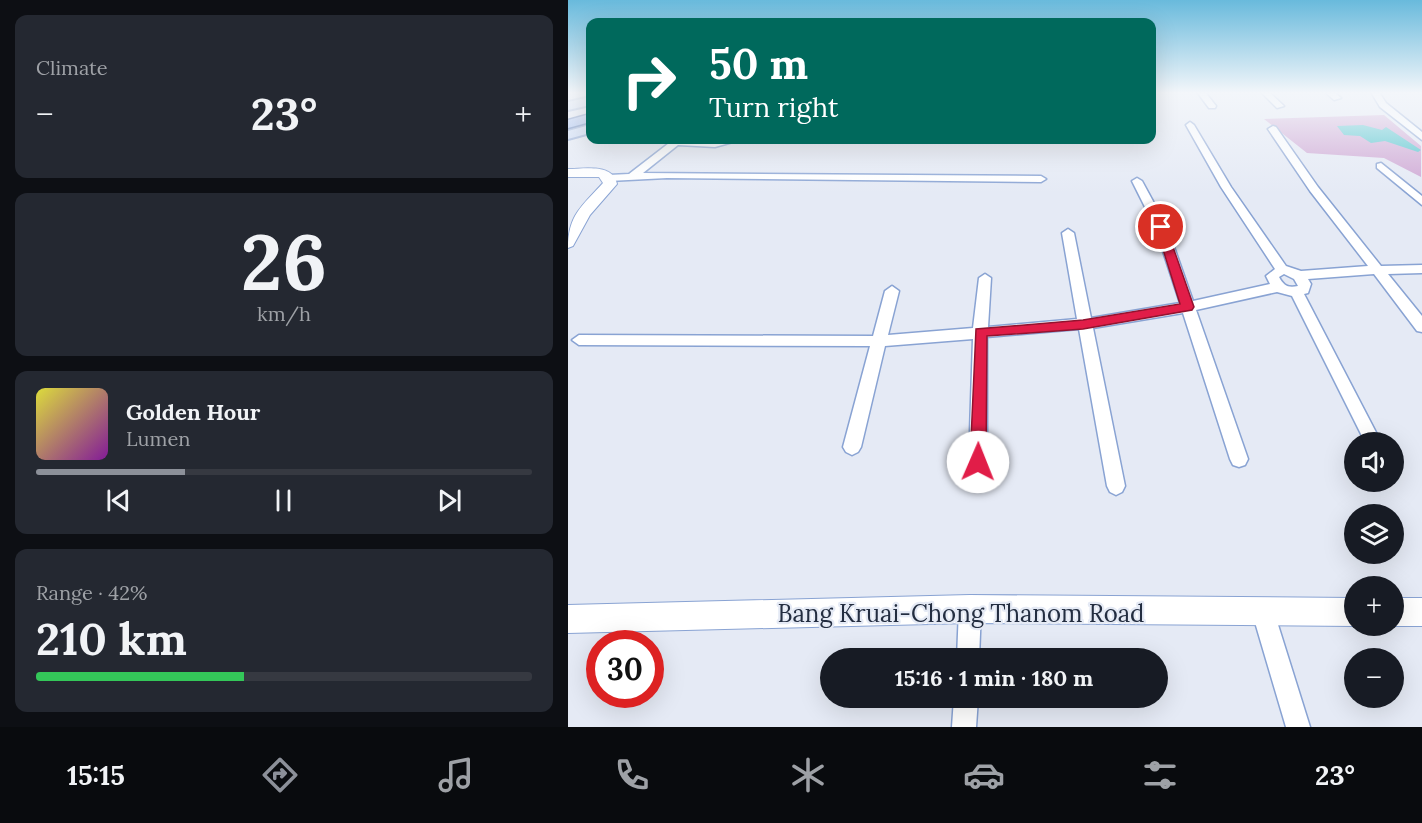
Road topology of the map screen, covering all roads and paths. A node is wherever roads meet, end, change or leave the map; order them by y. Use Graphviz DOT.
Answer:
graph roads {
  1 [pos="1191,126"];
  2 [pos="1409,126"];
  3 [pos="1273,129"];
  4 [pos="586,130"];
  5 [pos="568,135"];
  6 [pos="1422,137"];
  7 [pos="673,144"];
  8 [pos="1381,166"];
  9 [pos="568,173"];
  10 [pos="633,176"];
  11 [pos="609,178"];
  12 [pos="1040,179"];
  13 [pos="1137,181"];
  14 [pos="1422,202"];
  15 [pos="1068,233"];
  16 [pos="568,243"];
  17 [pos="1422,269"];
  18 [pos="1282,270"];
  19 [pos="1378,271"];
  20 [pos="1299,276"];
  21 [pos="985,278"];
  22 [pos="1278,288"];
  23 [pos="892,291"];
  24 [pos="1296,292"];
  25 [pos="1188,307"];
  26 [pos="1083,324"];
  27 [pos="1422,327"];
  28 [pos="980,332"];
  29 [pos="578,340"];
  30 [pos="879,341"];
  31 [pos="1368,432"];
  32 [pos="852,447"];
  33 [pos="1238,459"];
  34 [pos="978,462"];
  35 [pos="1116,486"];
  36 [pos="970,609"];
  37 [pos="1263,612"];
  38 [pos="1344,612"];
  39 [pos="1404,612"];
  40 [pos="1422,612"];
  41 [pos="568,619"];
  42 [pos="968,648"];
  43 [pos="965,708"];
  44 [pos="964,727"];
  45 [pos="1298,727"];
  1 -- 18 [label="street"];
  2 -- 6 [label="street"];
  3 -- 19 [label="street"];
  4 -- 5 [label="main road"];
  7 -- 10 [label="street"];
  8 -- 14 [label="street"];
  9 -- 11 [label="street"];
  10 -- 11 [label="street"];
  10 -- 12 [label="street"];
  11 -- 16 [label="street"];
  13 -- 25 [label="street"];
  15 -- 26 [label="street"];
  17 -- 19 [label="street"];
  18 -- 20 [label="street"];
  18 -- 22 [label="street"];
  19 -- 20 [label="street"];
  19 -- 27 [label="street"];
  20 -- 24 [label="street"];
  21 -- 28 [label="street"];
  22 -- 24 [label="street"];
  22 -- 25 [label="street"];
  23 -- 30 [label="street"];
  24 -- 31 [label="street"];
  25 -- 26 [label="street"];
  25 -- 33 [label="street"];
  26 -- 28 [label="street"];
  26 -- 35 [label="street"];
  28 -- 30 [label="street"];
  28 -- 34 [label="street"];
  29 -- 30 [label="street"];
  30 -- 32 [label="street"];
  36 -- 37 [label="street, Bang Kruai-Chong Thanom Road"];
  36 -- 41 [label="street, Bang Kruai-Chong Thanom Road"];
  36 -- 42 [label="street"];
  37 -- 38 [label="street, Bang Kruai-Chong Thanom Road"];
  37 -- 45 [label="street"];
  39 -- 40 [label="street"];
  43 -- 44 [label="street"];
}
